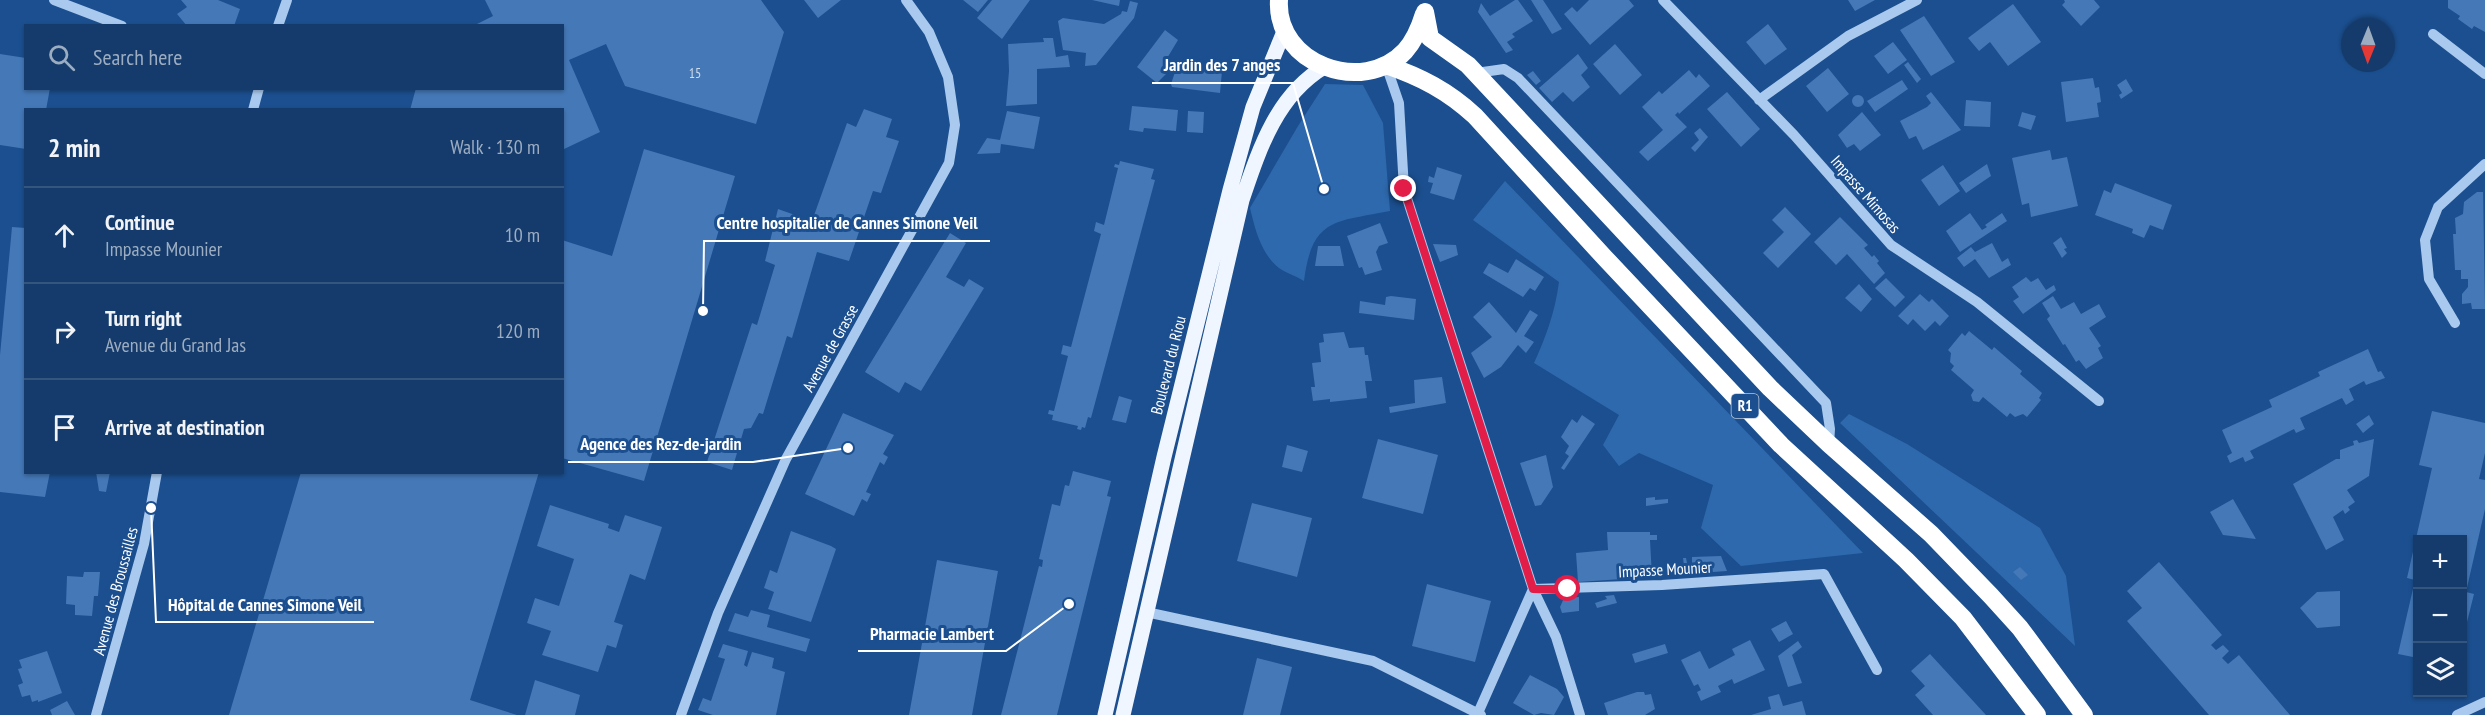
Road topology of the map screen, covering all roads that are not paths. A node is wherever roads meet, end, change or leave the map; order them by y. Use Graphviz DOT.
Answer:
graph roads {
  1 [pos="54,0"];
  2 [pos="286,0"];
  3 [pos="906,0"];
  4 [pos="1280,0"];
  5 [pos="1664,0"];
  6 [pos="1917,0"];
  7 [pos="1425,6"];
  8 [pos="117,24"];
  9 [pos="279,24"];
  10 [pos="1285,29"];
  11 [pos="2433,34"];
  12 [pos="1386,65"];
  13 [pos="1324,67"];
  14 [pos="1476,73"];
  15 [pos="2485,74"];
  16 [pos="258,90"];
  17 [pos="1759,100"];
  18 [pos="254,108"];
  19 [pos="2485,164"];
  20 [pos="2455,323"];
  21 [pos="2099,401"];
  22 [pos="1829,444"];
  23 [pos="158,474"];
  24 [pos="1533,589"];
  25 [pos="1146,612"];
  26 [pos="1877,670"];
  27 [pos="2485,702"];
  28 [pos="1479,714"];
  29 [pos="96,715"];
  30 [pos="681,715"];
  31 [pos="1105,715"];
  32 [pos="1123,715"];
  33 [pos="1580,715"];
  34 [pos="2037,715"];
  35 [pos="2084,715"];
  36 [pos="2457,715"];
  1 -- 8 [label="street"];
  2 -- 9 [label="street"];
  3 -- 30 [label="street, Avenue de Grasse"];
  4 -- 10 [label="highway"];
  5 -- 17 [label="street, Impasse Mimosas"];
  6 -- 17 [label="street"];
  7 -- 12 [label="highway"];
  7 -- 14 [label="highway, R1"];
  10 -- 13 [label="highway"];
  10 -- 31 [label="main road, Boulevard du Riou"];
  11 -- 15 [label="street"];
  12 -- 13 [label="highway"];
  12 -- 24 [label="street"];
  12 -- 34 [label="highway, R1"];
  13 -- 25 [label="main road, Boulevard du Riou"];
  14 -- 22 [label="highway, R1"];
  14 -- 22 [label="street"];
  16 -- 18 [label="street"];
  17 -- 21 [label="street, Impasse Mimosas"];
  19 -- 20 [label="street"];
  22 -- 35 [label="highway, R1"];
  23 -- 29 [label="street, Avenue des Broussailles"];
  24 -- 26 [label="street, Impasse Mounier"];
  24 -- 28 [label="street"];
  24 -- 33 [label="street"];
  25 -- 28 [label="street"];
  25 -- 32 [label="main road, Boulevard du Riou"];
  27 -- 36 [label="street"];
}
